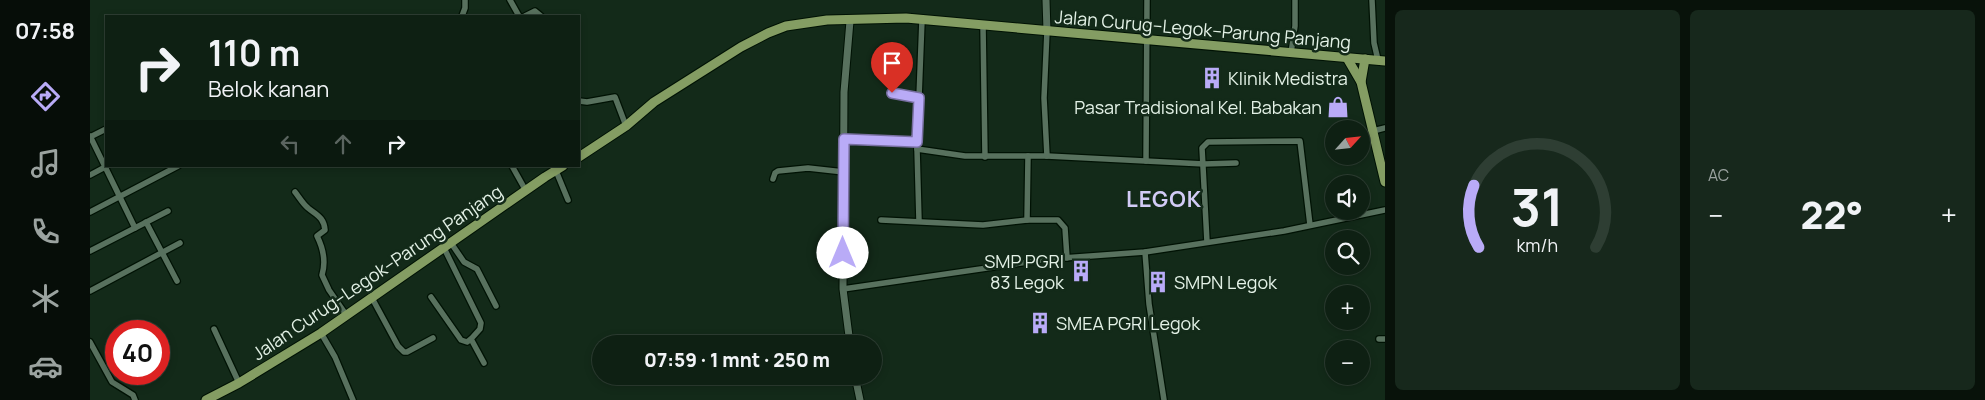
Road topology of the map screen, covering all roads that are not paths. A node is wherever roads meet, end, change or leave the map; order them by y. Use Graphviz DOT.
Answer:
graph roads {
  1 [pos="465,0"];
  2 [pos="510,0"];
  3 [pos="1046,0"];
  4 [pos="1147,0"];
  5 [pos="1295,0"];
  6 [pos="1372,0"];
  7 [pos="462,15"];
  8 [pos="518,15"];
  9 [pos="528,15"];
  10 [pos="540,15"];
  11 [pos="922,20"];
  12 [pos="850,21"];
  13 [pos="983,26"];
  14 [pos="1047,32"];
  15 [pos="1146,40"];
  16 [pos="1292,53"];
  17 [pos="1347,58"];
  18 [pos="1365,59"];
  19 [pos="1382,60"];
  20 [pos="1361,82"];
  21 [pos="892,93"];
  22 [pos="919,98"];
  23 [pos="580,101"];
  24 [pos="626,126"];
  25 [pos="1385,128"];
  26 [pos="105,129"];
  27 [pos="1374,131"];
  28 [pos="90,137"];
  29 [pos="844,139"];
  30 [pos="917,146"];
  31 [pos="580,156"];
  32 [pos="1028,156"];
  33 [pos="1046,156"];
  34 [pos="985,157"];
  35 [pos="1146,162"];
  36 [pos="1236,163"];
  37 [pos="105,164"];
  38 [pos="1204,164"];
  39 [pos="105,167"];
  40 [pos="106,167"];
  41 [pos="176,167"];
  42 [pos="513,167"];
  43 [pos="558,168"];
  44 [pos="844,172"];
  45 [pos="90,175"];
  46 [pos="773,179"];
  47 [pos="1385,182"];
  48 [pos="526,191"];
  49 [pos="295,192"];
  50 [pos="120,196"];
  51 [pos="568,200"];
  52 [pos="1385,210"];
  53 [pos="168,211"];
  54 [pos="90,212"];
  55 [pos="881,220"];
  56 [pos="919,220"];
  57 [pos="1027,220"];
  58 [pos="146,222"];
  59 [pos="1310,225"];
  60 [pos="135,228"];
  61 [pos="1207,242"];
  62 [pos="180,243"];
  63 [pos="448,245"];
  64 [pos="90,251"];
  65 [pos="162,252"];
  66 [pos="1145,252"];
  67 [pos="1067,258"];
  68 [pos="176,281"];
  69 [pos="843,289"];
  70 [pos="90,291"];
  71 [pos="431,297"];
  72 [pos="372,298"];
  73 [pos="496,306"];
  74 [pos="347,316"];
  75 [pos="214,330"];
  76 [pos="321,333"];
  77 [pos="849,335"];
  78 [pos="433,338"];
  79 [pos="472,339"];
  80 [pos="90,342"];
  81 [pos="484,363"];
  82 [pos="239,383"];
  83 [pos="857,385"];
  84 [pos="135,400"];
  85 [pos="206,400"];
  86 [pos="353,400"];
  87 [pos="860,400"];
  88 [pos="1164,400"];
  1 -- 7 [label="street"];
  2 -- 8 [label="street"];
  3 -- 14 [label="street"];
  4 -- 15 [label="street"];
  5 -- 16 [label="street"];
  6 -- 19 [label="street"];
  9 -- 10 [label="street"];
  11 -- 12 [label="main road, Jalan Curug–Legok–Parung Panjang"];
  11 -- 13 [label="main road, Jalan Curug–Legok–Parung Panjang"];
  11 -- 22 [label="street"];
  12 -- 24 [label="main road, Jalan Curug–Legok–Parung Panjang"];
  12 -- 29 [label="street"];
  13 -- 14 [label="main road, Jalan Curug–Legok–Parung Panjang"];
  13 -- 34 [label="street"];
  14 -- 15 [label="main road, Jalan Curug–Legok–Parung Panjang"];
  14 -- 33 [label="street"];
  15 -- 16 [label="main road, Jalan Curug–Legok–Parung Panjang"];
  15 -- 35 [label="street"];
  16 -- 17 [label="main road, Jalan Curug–Legok–Parung Panjang"];
  17 -- 18 [label="main road, Jalan Curug–Legok–Parung Panjang"];
  17 -- 20 [label="main road"];
  18 -- 19 [label="main road, Jalan Curug–Legok–Parung Panjang"];
  18 -- 20 [label="main road"];
  20 -- 27 [label="main road"];
  21 -- 22 [label="street"];
  22 -- 30 [label="street"];
  23 -- 24 [label="street"];
  24 -- 31 [label="main road, Jalan Curug–Legok–Parung Panjang"];
  25 -- 27 [label="street"];
  26 -- 28 [label="street"];
  27 -- 47 [label="main road"];
  28 -- 37 [label="street"];
  29 -- 30 [label="street"];
  29 -- 44 [label="street"];
  30 -- 34 [label="street"];
  30 -- 56 [label="street"];
  32 -- 33 [label="street"];
  32 -- 34 [label="street"];
  32 -- 57 [label="street"];
  33 -- 35 [label="street"];
  35 -- 38 [label="street"];
  36 -- 38 [label="street"];
  38 -- 59 [label="street"];
  38 -- 61 [label="street"];
  39 -- 45 [label="street"];
  40 -- 50 [label="street"];
  41 -- 50 [label="street"];
  42 -- 48 [label="street"];
  43 -- 48 [label="main road, Jalan Curug–Legok–Parung Panjang"];
  43 -- 51 [label="street"];
  44 -- 46 [label="street"];
  44 -- 69 [label="street"];
  48 -- 63 [label="main road, Jalan Curug–Legok–Parung Panjang"];
  49 -- 74 [label="street"];
  50 -- 54 [label="street"];
  50 -- 60 [label="street"];
  52 -- 59 [label="street"];
  53 -- 58 [label="street"];
  55 -- 56 [label="street"];
  56 -- 57 [label="street"];
  57 -- 67 [label="street"];
  58 -- 60 [label="street"];
  58 -- 65 [label="street"];
  59 -- 61 [label="street"];
  60 -- 64 [label="street"];
  61 -- 66 [label="street"];
  62 -- 65 [label="street"];
  63 -- 72 [label="main road, Jalan Curug–Legok–Parung Panjang"];
  63 -- 73 [label="street"];
  63 -- 79 [label="street"];
  65 -- 68 [label="street"];
  65 -- 70 [label="street"];
  66 -- 67 [label="street"];
  66 -- 88 [label="street"];
  67 -- 69 [label="street"];
  69 -- 77 [label="street"];
  71 -- 79 [label="street"];
  72 -- 74 [label="main road, Jalan Curug–Legok–Parung Panjang"];
  72 -- 78 [label="street"];
  74 -- 76 [label="main road, Jalan Curug–Legok–Parung Panjang"];
  75 -- 82 [label="street"];
  76 -- 82 [label="main road, Jalan Curug–Legok–Parung Panjang"];
  76 -- 86 [label="street"];
  79 -- 81 [label="street"];
  80 -- 84 [label="street"];
  82 -- 85 [label="main road, Jalan Curug–Legok–Parung Panjang"];
  83 -- 87 [label="street"];
}
